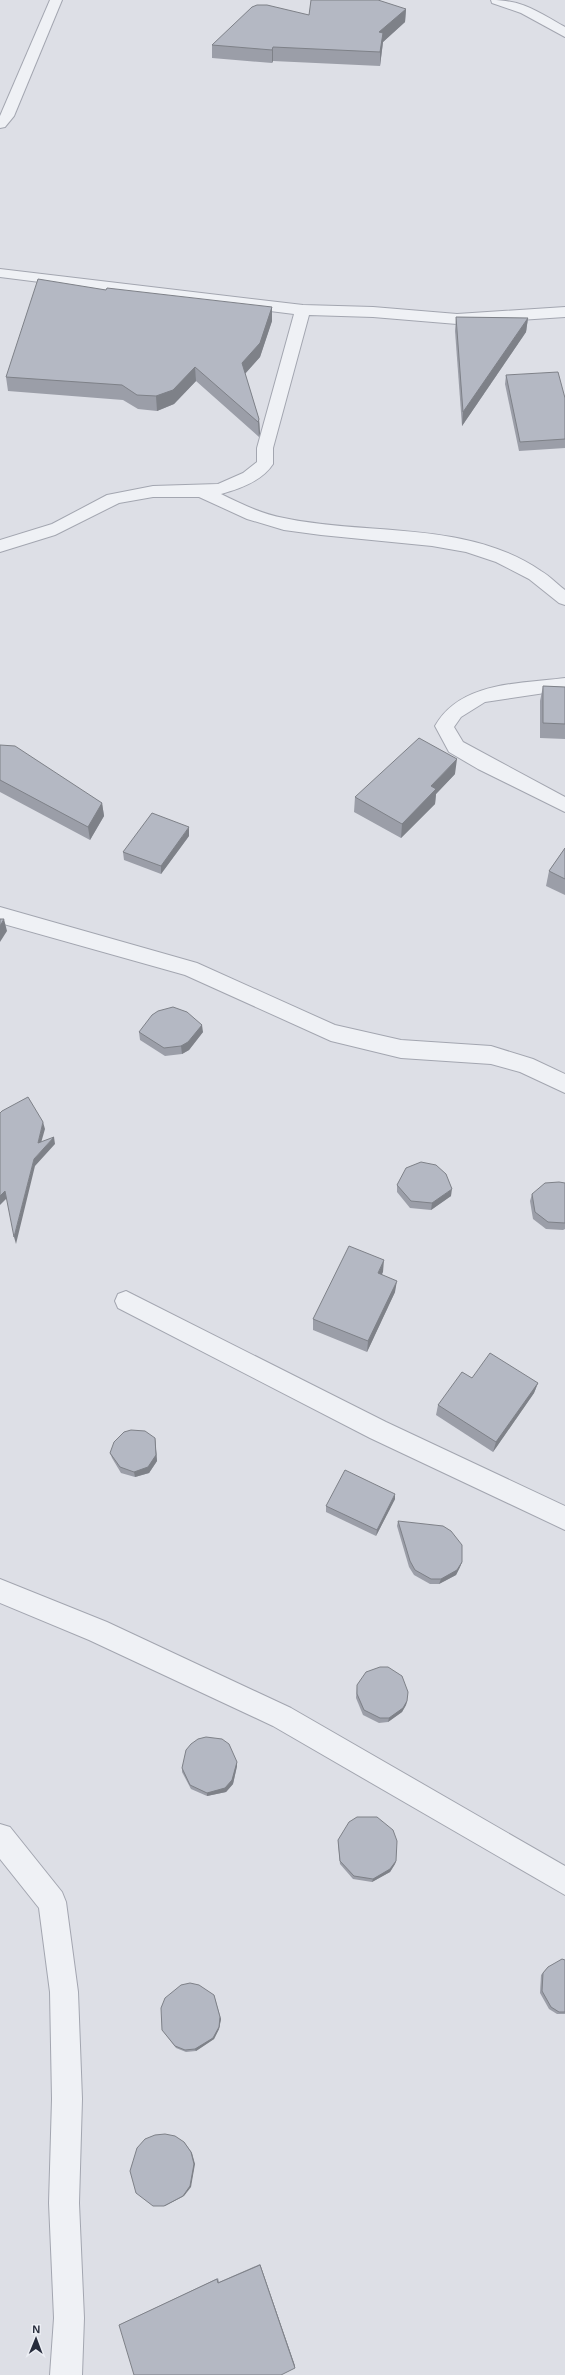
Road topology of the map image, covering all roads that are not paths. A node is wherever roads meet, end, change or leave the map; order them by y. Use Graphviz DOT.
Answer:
graph roads {
  1 [pos="56,0"];
  2 [pos="497,0"];
  3 [pos="565,33"];
  4 [pos="0,124"];
  5 [pos="0,272"];
  6 [pos="303,310"];
  7 [pos="565,312"];
  8 [pos="205,492"];
  9 [pos="0,546"];
  10 [pos="565,599"];
  11 [pos="565,684"];
  12 [pos="565,805"];
  13 [pos="0,915"];
  14 [pos="565,1084"];
  15 [pos="126,1301"];
  16 [pos="565,1518"];
  17 [pos="0,1591"];
  18 [pos="0,1837"];
  19 [pos="565,1881"];
  20 [pos="66,2375"];
  1 -- 4 [label="street"];
  2 -- 3 [label="street"];
  5 -- 6 [label="street"];
  6 -- 7 [label="street"];
  6 -- 8 [label="street"];
  8 -- 9 [label="street"];
  8 -- 10 [label="street"];
  11 -- 12 [label="street"];
  13 -- 14 [label="street"];
  15 -- 16 [label="street"];
  17 -- 19 [label="street"];
  18 -- 20 [label="street"];
}
